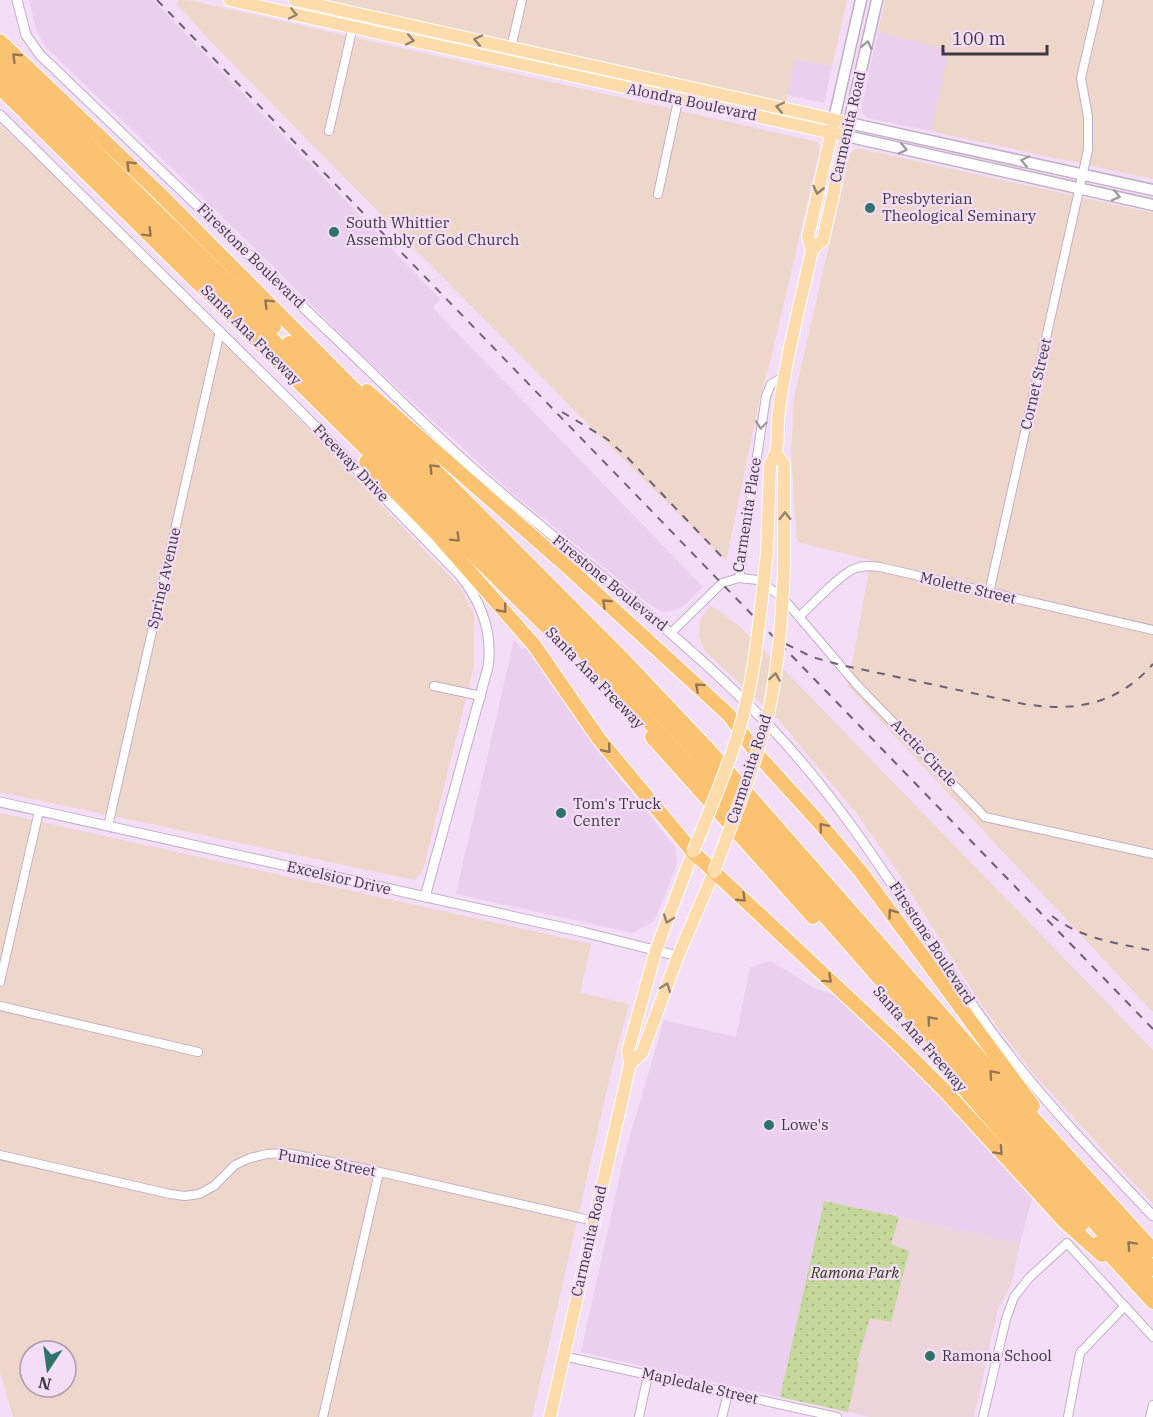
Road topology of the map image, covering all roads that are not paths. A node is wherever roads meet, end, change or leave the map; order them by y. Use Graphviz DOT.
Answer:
graph roads {
  1 [pos="17,0"];
  2 [pos="234,0"];
  3 [pos="295,0"];
  4 [pos="522,0"];
  5 [pos="861,0"];
  6 [pos="877,0"];
  7 [pos="1099,0"];
  8 [pos="356,14"];
  9 [pos="352,27"];
  10 [pos="0,41"];
  11 [pos="511,48"];
  12 [pos="0,58"];
  13 [pos="556,58"];
  14 [pos="553,71"];
  15 [pos="0,73"];
  16 [pos="681,85"];
  17 [pos="0,88"];
  18 [pos="678,99"];
  19 [pos="0,115"];
  20 [pos="834,119"];
  21 [pos="849,123"];
  22 [pos="329,131"];
  23 [pos="831,133"];
  24 [pos="846,136"];
  25 [pos="1082,174"];
  26 [pos="1079,188"];
  27 [pos="1153,189"];
  28 [pos="658,194"];
  29 [pos="1153,205"];
  30 [pos="812,250"];
  31 [pos="220,331"];
  32 [pos="309,344"];
  33 [pos="265,349"];
  34 [pos="785,376"];
  35 [pos="777,455"];
  36 [pos="739,578"];
  37 [pos="989,593"];
  38 [pos="800,616"];
  39 [pos="1153,630"];
  40 [pos="672,633"];
  41 [pos="434,686"];
  42 [pos="481,696"];
  43 [pos="739,729"];
  44 [pos="756,754"];
  45 [pos="0,802"];
  46 [pos="39,811"];
  47 [pos="108,826"];
  48 [pos="693,852"];
  49 [pos="1153,854"];
  50 [pos="714,872"];
  51 [pos="425,897"];
  52 [pos="656,950"];
  53 [pos="678,956"];
  54 [pos="0,982"];
  55 [pos="0,1006"];
  56 [pos="198,1052"];
  57 [pos="630,1064"];
  58 [pos="0,1155"];
  59 [pos="379,1172"];
  60 [pos="1117,1211"];
  61 [pos="1153,1216"];
  62 [pos="594,1221"];
  63 [pos="1153,1250"];
  64 [pos="1153,1269"];
  65 [pos="1150,1294"];
  66 [pos="1125,1307"];
  67 [pos="1153,1337"];
  68 [pos="563,1356"];
  69 [pos="648,1375"];
  70 [pos="728,1393"];
  71 [pos="1153,1405"];
  72 [pos="806,1414"];
  73 [pos="323,1417"];
  74 [pos="550,1417"];
  75 [pos="639,1417"];
  76 [pos="722,1417"];
  77 [pos="837,1417"];
  78 [pos="983,1417"];
  79 [pos="1068,1417"];
  80 [pos="1150,1417"];
  1 -- 40 [label="street, Firestone Boulevard"];
  2 -- 9 [label="main road, Alondra Boulevard, one-way"];
  3 -- 8 [label="main road, Alondra Boulevard"];
  4 -- 11 [label="street"];
  5 -- 20 [label="main road, Carmenita Road"];
  21 -- 6 [label="main road, Carmenita Road, one-way"];
  7 -- 25 [label="street, Cornet Street"];
  8 -- 9 [label="street"];
  11 -- 8 [label="main road, Alondra Boulevard, one-way"];
  9 -- 14 [label="main road, Alondra Boulevard, one-way"];
  9 -- 22 [label="street"];
  32 -- 10 [label="highway, one-way"];
  11 -- 13 [label="main road, Alondra Boulevard"];
  64 -- 12 [label="highway, one-way"];
  13 -- 14 [label="main road"];
  13 -- 16 [label="main road, Alondra Boulevard"];
  14 -- 18 [label="main road, Alondra Boulevard"];
  15 -- 65 [label="highway"];
  16 -- 18 [label="street"];
  20 -- 16 [label="main road, Alondra Boulevard, one-way"];
  17 -- 33 [label="highway, Santa Ana Freeway, one-way"];
  18 -- 23 [label="main road, Alondra Boulevard"];
  18 -- 28 [label="street"];
  19 -- 31 [label="street, Freeway Drive"];
  20 -- 21 [label="main road, Alondra Boulevard"];
  20 -- 23 [label="main road, Carmenita Road"];
  21 -- 24 [label="main road, Carmenita Road"];
  25 -- 21 [label="main road, Alondra Boulevard, one-way"];
  23 -- 24 [label="main road, Alondra Boulevard"];
  23 -- 30 [label="main road, Carmenita Road, one-way"];
  24 -- 26 [label="main road, Alondra Boulevard, one-way"];
  24 -- 30 [label="main road, Carmenita Road"];
  25 -- 26 [label="street, Cornet Street"];
  25 -- 27 [label="main road, Alondra Boulevard"];
  26 -- 29 [label="main road, Alondra Boulevard, one-way"];
  26 -- 37 [label="street, Cornet Street"];
  30 -- 34 [label="main road, Carmenita Road"];
  31 -- 42 [label="street, Freeway Drive"];
  31 -- 47 [label="street, Spring Avenue"];
  43 -- 32 [label="highway, one-way"];
  60 -- 32 [label="highway, one-way"];
  33 -- 48 [label="highway, one-way"];
  33 -- 65 [label="highway, Santa Ana Freeway, one-way"];
  34 -- 35 [label="main road, Carmenita Road"];
  34 -- 36 [label="street, Carmenita Place, one-way"];
  35 -- 43 [label="main road, Carmenita Road, bridge"];
  44 -- 35 [label="main road, Carmenita Road, one-way, bridge"];
  36 -- 38 [label="street, Arctic Circle"];
  36 -- 40 [label="street, Carmenita Place"];
  37 -- 38 [label="street, Molette Street"];
  37 -- 39 [label="street, Molette Street"];
  38 -- 49 [label="street, Arctic Circle"];
  40 -- 61 [label="street, Firestone Boulevard"];
  41 -- 42 [label="street"];
  42 -- 51 [label="street, Freeway Drive"];
  43 -- 44 [label="highway"];
  43 -- 48 [label="main road, Carmenita Road, bridge"];
  44 -- 50 [label="main road, Carmenita Road, bridge"];
  60 -- 44 [label="highway, one-way"];
  45 -- 46 [label="street, Excelsior Drive"];
  46 -- 47 [label="street, Excelsior Drive"];
  46 -- 54 [label="street"];
  47 -- 51 [label="street, Excelsior Drive"];
  48 -- 50 [label="highway"];
  48 -- 52 [label="main road, Carmenita Road, one-way"];
  50 -- 53 [label="main road, Carmenita Road"];
  50 -- 65 [label="highway, one-way"];
  51 -- 52 [label="street, Excelsior Drive"];
  52 -- 53 [label="street, Excelsior Drive"];
  52 -- 57 [label="main road, Carmenita Road"];
  57 -- 53 [label="main road, Carmenita Road, one-way"];
  55 -- 56 [label="street"];
  57 -- 62 [label="main road, Carmenita Road"];
  58 -- 59 [label="street, Pumice Street"];
  59 -- 62 [label="street, Pumice Street"];
  59 -- 73 [label="street"];
  60 -- 63 [label="highway"];
  62 -- 68 [label="main road, Carmenita Road"];
  66 -- 67 [label="street"];
  66 -- 78 [label="street"];
  66 -- 79 [label="street"];
  68 -- 69 [label="street, Mapledale Street"];
  68 -- 74 [label="main road, Carmenita Road"];
  69 -- 70 [label="street, Mapledale Street"];
  69 -- 75 [label="street"];
  70 -- 72 [label="street, Mapledale Street"];
  70 -- 76 [label="street"];
  71 -- 80 [label="street"];
  72 -- 77 [label="street, Mapledale Street"];
}
